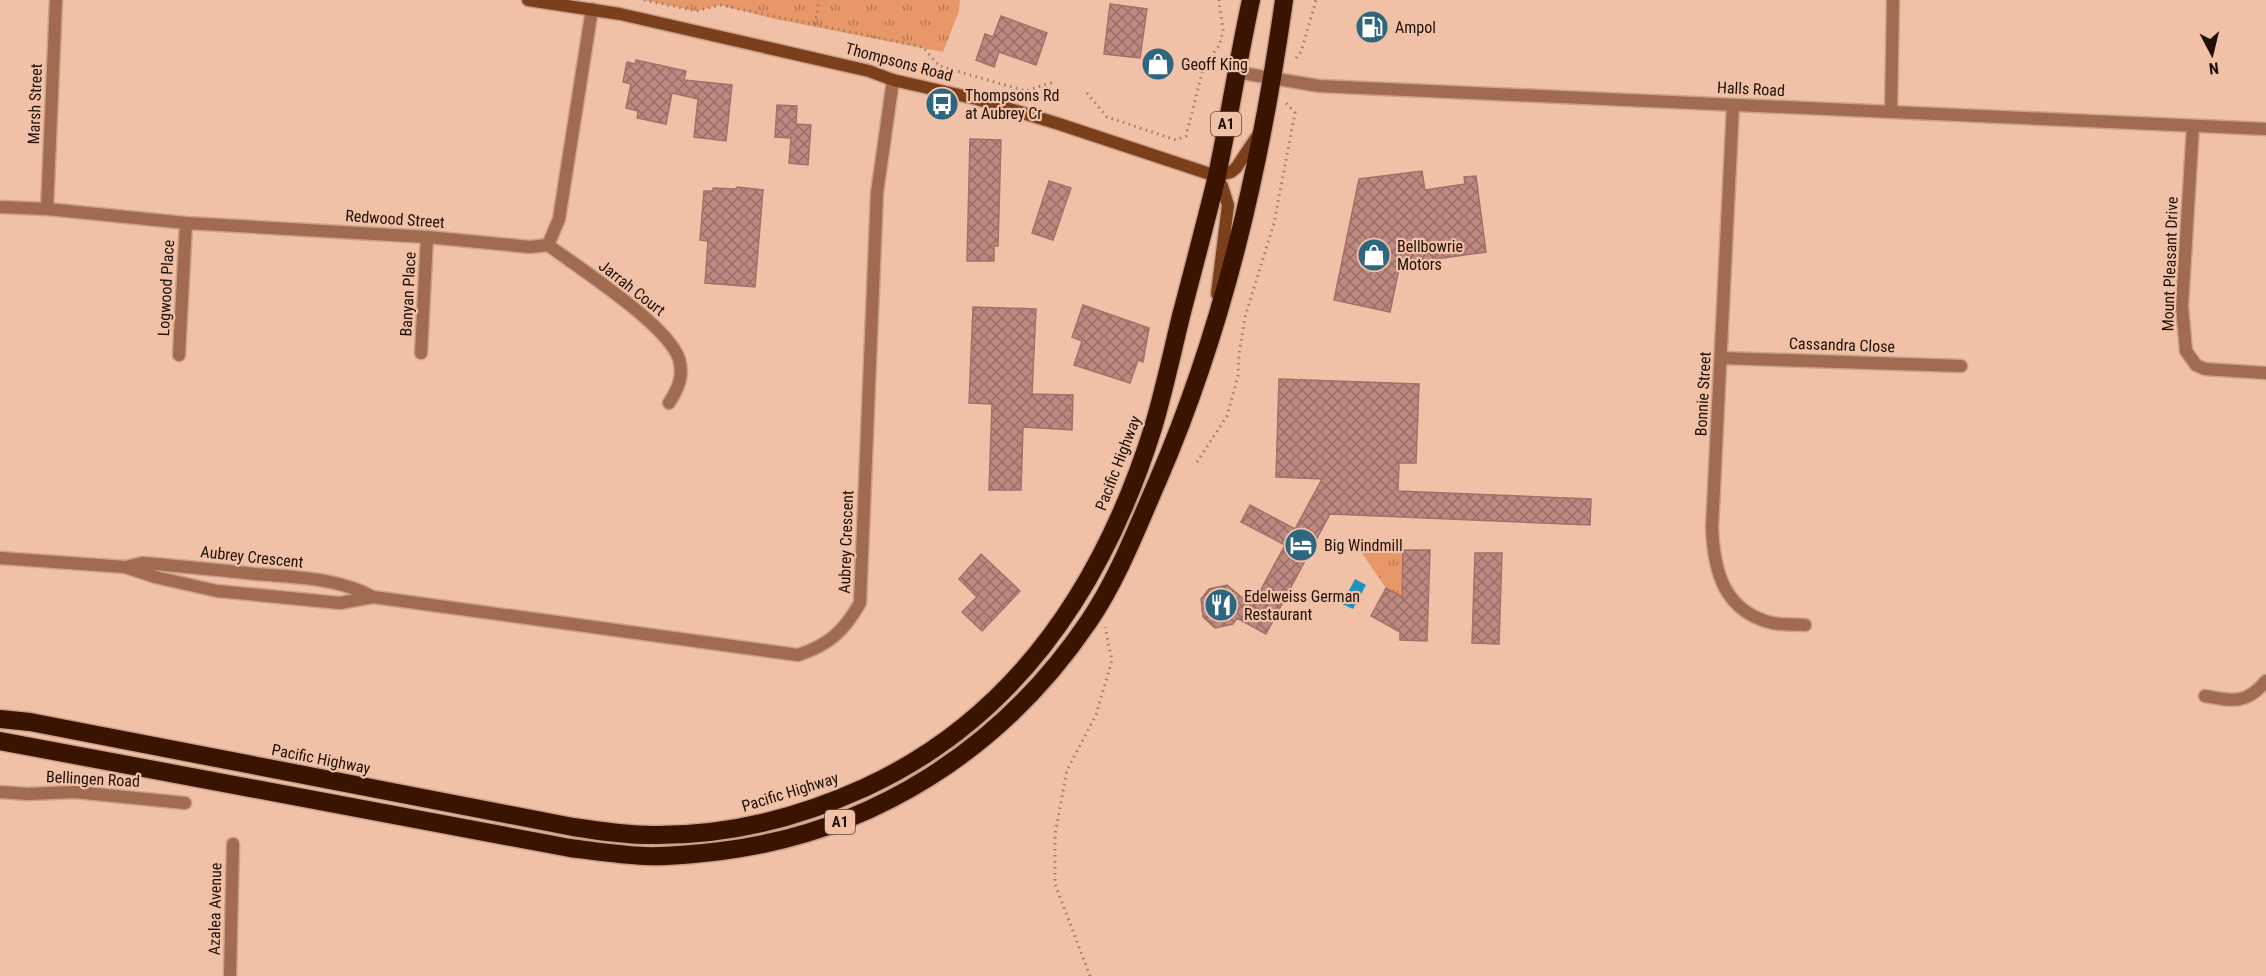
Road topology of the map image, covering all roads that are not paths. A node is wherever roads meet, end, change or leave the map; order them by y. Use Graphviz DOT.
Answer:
graph roads {
  1 [pos="56,0"];
  2 [pos="528,0"];
  3 [pos="1251,0"];
  4 [pos="1284,0"];
  5 [pos="1893,0"];
  6 [pos="592,9"];
  7 [pos="1236,72"];
  8 [pos="1273,79"];
  9 [pos="893,80"];
  10 [pos="1733,105"];
  11 [pos="1891,112"];
  12 [pos="1265,124"];
  13 [pos="2193,126"];
  14 [pos="2266,129"];
  15 [pos="1216,176"];
  16 [pos="0,207"];
  17 [pos="47,209"];
  18 [pos="186,223"];
  19 [pos="428,237"];
  20 [pos="548,245"];
  21 [pos="1216,324"];
  22 [pos="422,353"];
  23 [pos="179,355"];
  24 [pos="1722,358"];
  25 [pos="1961,366"];
  26 [pos="2266,373"];
  27 [pos="669,403"];
  28 [pos="0,558"];
  29 [pos="125,567"];
  30 [pos="373,597"];
  31 [pos="1805,626"];
  32 [pos="2266,681"];
  33 [pos="2205,696"];
  34 [pos="0,719"];
  35 [pos="0,741"];
  36 [pos="0,792"];
  37 [pos="185,803"];
  38 [pos="233,844"];
  39 [pos="230,976"];
  1 -- 17 [label="street, Marsh Street"];
  2 -- 6 [label="street, Thompsons Road"];
  3 -- 7 [label="highway, Pacific Highway / A1"];
  4 -- 8 [label="highway, A1"];
  5 -- 11 [label="street"];
  6 -- 9 [label="street, Thompsons Road"];
  6 -- 20 [label="street"];
  7 -- 8 [label="street, Halls Road"];
  7 -- 15 [label="highway, Pacific Highway / A1"];
  8 -- 10 [label="street, Halls Road"];
  8 -- 12 [label="highway, A1"];
  9 -- 15 [label="street, Thompsons Road"];
  9 -- 30 [label="street, Aubrey Crescent"];
  10 -- 11 [label="street, Halls Road"];
  10 -- 24 [label="street, Bonnie Street"];
  11 -- 13 [label="street, Halls Road"];
  12 -- 15 [label="street"];
  12 -- 21 [label="highway, A1"];
  13 -- 14 [label="street, Halls Road"];
  13 -- 26 [label="street, Mount Pleasant Drive"];
  15 -- 21 [label="street"];
  15 -- 34 [label="highway, Pacific Highway / A1"];
  16 -- 17 [label="street, Redwood Street"];
  17 -- 18 [label="street, Redwood Street"];
  18 -- 19 [label="street, Redwood Street"];
  18 -- 23 [label="street, Logwood Place"];
  19 -- 20 [label="street, Redwood Street"];
  19 -- 22 [label="street, Banyan Place"];
  20 -- 27 [label="street, Jarrah Court"];
  21 -- 35 [label="highway, A1"];
  24 -- 25 [label="street, Cassandra Close"];
  24 -- 31 [label="street, Bonnie Street"];
  28 -- 29 [label="street, Aubrey Crescent"];
  29 -- 30 [label="street, Aubrey Crescent"];
  29 -- 30 [label="street, Aubrey Crescent"];
  32 -- 33 [label="street"];
  36 -- 37 [label="street, Bellingen Road"];
  38 -- 39 [label="street, Azalea Avenue"];
}
